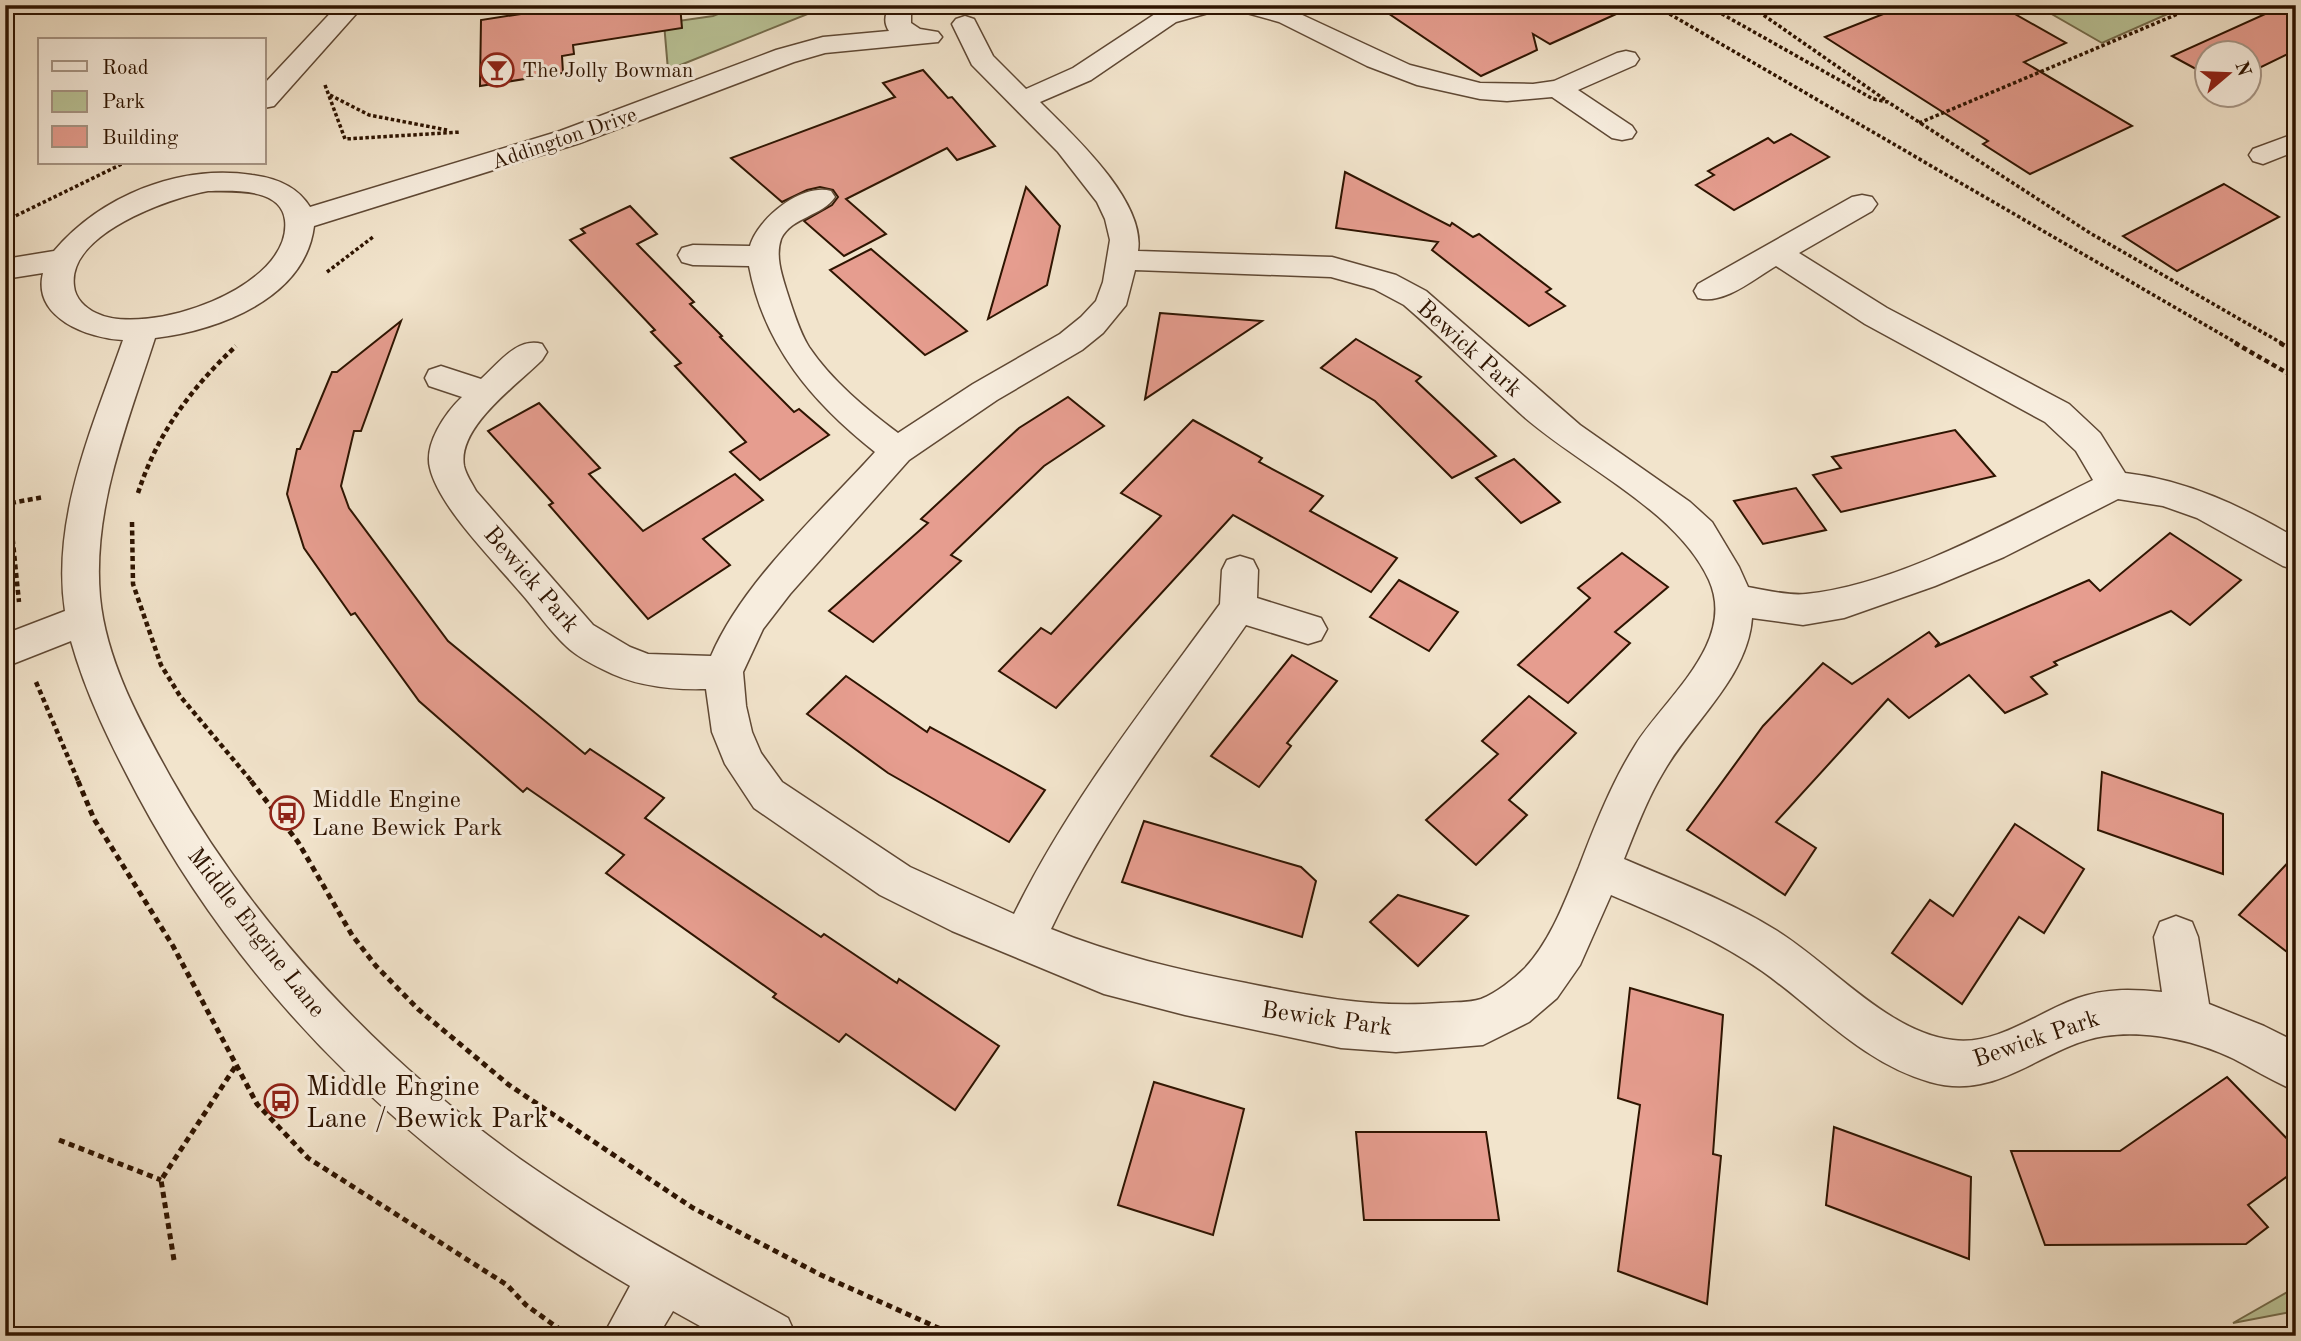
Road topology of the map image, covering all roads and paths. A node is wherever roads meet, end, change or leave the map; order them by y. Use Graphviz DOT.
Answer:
graph roads {
  1 [pos="352,5"];
  2 [pos="1210,5"];
  3 [pos="1654,5"];
  4 [pos="1706,5"];
  5 [pos="1749,5"];
  6 [pos="2199,5"];
  7 [pos="905,6"];
  8 [pos="1252,6"];
  9 [pos="967,12"];
  10 [pos="920,37"];
  11 [pos="824,45"];
  12 [pos="981,59"];
  13 [pos="1626,59"];
  14 [pos="1557,88"];
  15 [pos="266,98"];
  16 [pos="1023,100"];
  17 [pos="1888,102"];
  18 [pos="1919,123"];
  19 [pos="460,132"];
  20 [pos="1622,132"];
  21 [pos="2296,141"];
  22 [pos="2263,155"];
  23 [pos="122,164"];
  24 [pos="214,173"];
  25 [pos="821,197"];
  26 [pos="1862,204"];
  27 [pos="300,220"];
  28 [pos="5,221"];
  29 [pos="382,231"];
  30 [pos="1777,253"];
  31 [pos="693,255"];
  32 [pos="763,256"];
  33 [pos="63,260"];
  34 [pos="1124,260"];
  35 [pos="5,269"];
  36 [pos="322,276"];
  37 [pos="1709,291"];
  38 [pos="142,329"];
  39 [pos="241,341"];
  40 [pos="531,352"];
  41 [pos="2296,352"];
  42 [pos="441,377"];
  43 [pos="2296,378"];
  44 [pos="485,393"];
  45 [pos="897,451"];
  46 [pos="2114,485"];
  47 [pos="135,502"];
  48 [pos="132,513"];
  49 [pos="2296,556"];
  50 [pos="1734,600"];
  51 [pos="86,620"];
  52 [pos="1308,629"];
  53 [pos="5,651"];
  54 [pos="724,672"];
  55 [pos="1599,869"];
  56 [pos="2176,937"];
  57 [pos="1024,939"];
  58 [pos="2189,1021"];
  59 [pos="236,1067"];
  60 [pos="2296,1068"];
  61 [pos="59,1140"];
  62 [pos="161,1180"];
  63 [pos="174,1260"];
  64 [pos="664,1278"];
  65 [pos="629,1336"];
  66 [pos="770,1336"];
  67 [pos="956,1336"];
  1 -- 15 [label="street"];
  2 -- 16 [label="street"];
  3 -- 43 [label="path"];
  4 -- 17 [label="path"];
  5 -- 17 [label="path"];
  6 -- 18 [label="path"];
  7 -- 10 [label="street"];
  7 -- 11 [label="street, Addington Drive"];
  8 -- 14 [label="street"];
  9 -- 10 [label="street, Addington Drive"];
  9 -- 12 [label="street, Bewick Park"];
  10 -- 11 [label="street, Addington Drive"];
  10 -- 12 [label="street, Bewick Park"];
  11 -- 27 [label="street, Addington Drive"];
  12 -- 16 [label="street, Bewick Park"];
  13 -- 14 [label="street"];
  14 -- 20 [label="street"];
  16 -- 34 [label="street, Bewick Park"];
  17 -- 18 [label="path"];
  18 -- 41 [label="path"];
  19 -- 19 [label="path"];
  21 -- 22 [label="street"];
  23 -- 28 [label="path"];
  24 -- 27 [label="street"];
  24 -- 33 [label="street"];
  25 -- 32 [label="street"];
  26 -- 30 [label="street"];
  27 -- 38 [label="street"];
  29 -- 36 [label="path"];
  30 -- 37 [label="street"];
  30 -- 46 [label="street"];
  31 -- 32 [label="street"];
  32 -- 45 [label="street"];
  33 -- 35 [label="street"];
  33 -- 38 [label="street"];
  34 -- 45 [label="street, Bewick Park"];
  34 -- 50 [label="street, Bewick Park"];
  38 -- 51 [label="street, Middle Engine Lane"];
  39 -- 47 [label="path"];
  40 -- 44 [label="street, Bewick Park"];
  42 -- 44 [label="street"];
  44 -- 54 [label="street, Bewick Park"];
  45 -- 54 [label="street, Bewick Park"];
  46 -- 49 [label="street"];
  46 -- 50 [label="street"];
  48 -- 67 [label="path"];
  50 -- 55 [label="street, Bewick Park"];
  51 -- 53 [label="street"];
  51 -- 64 [label="street, Middle Engine Lane"];
  52 -- 57 [label="street"];
  54 -- 57 [label="street, Bewick Park"];
  55 -- 57 [label="street, Bewick Park"];
  55 -- 58 [label="street, Bewick Park"];
  56 -- 58 [label="street"];
  58 -- 60 [label="street, Bewick Park"];
  59 -- 62 [label="path"];
  61 -- 62 [label="path"];
  62 -- 63 [label="path"];
  64 -- 65 [label="street"];
  64 -- 66 [label="street, Middle Engine Lane"];
}
